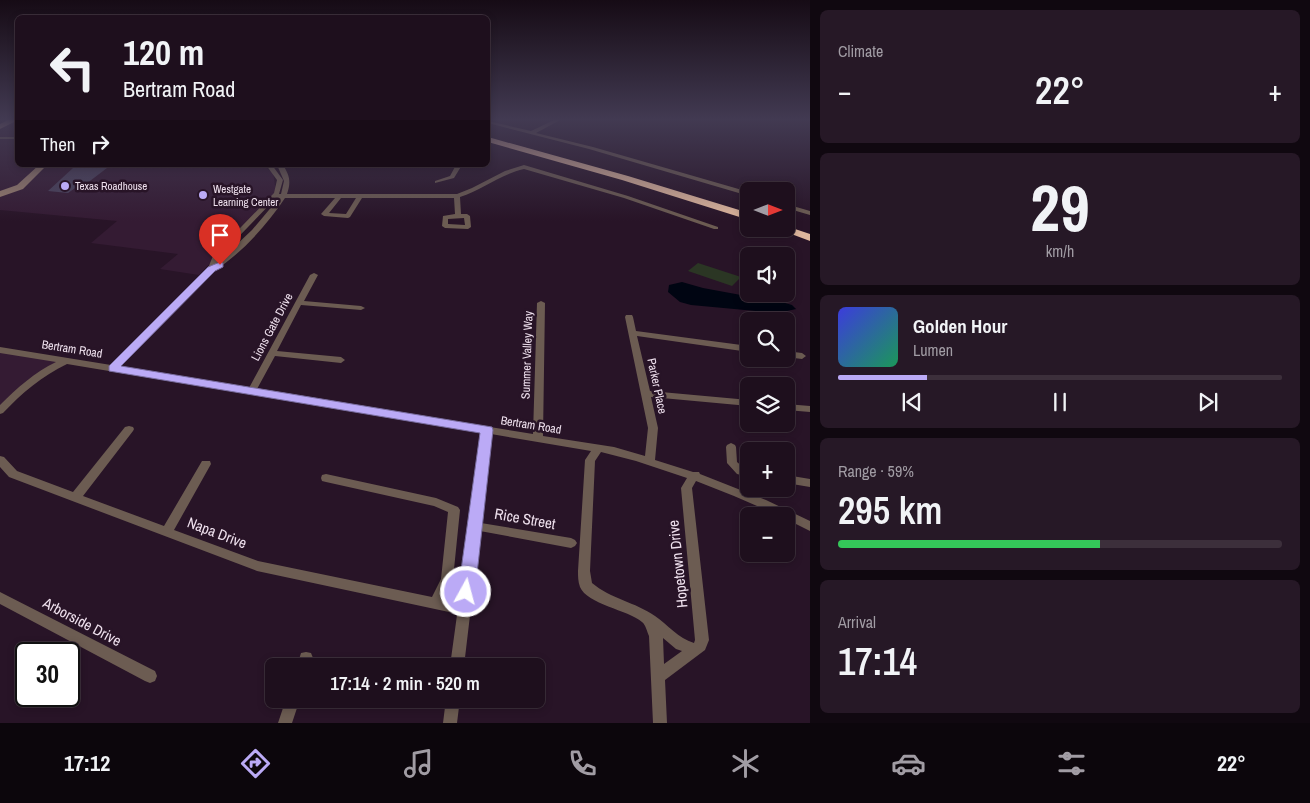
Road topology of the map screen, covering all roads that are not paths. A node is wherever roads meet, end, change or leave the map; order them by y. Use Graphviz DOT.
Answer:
graph roads {
  1 [pos="521,153"];
  2 [pos="534,153"];
  3 [pos="565,153"];
  4 [pos="607,153"];
  5 [pos="41,167"];
  6 [pos="270,167"];
  7 [pos="281,167"];
  8 [pos="458,167"];
  9 [pos="437,182"];
  10 [pos="740,191"];
  11 [pos="0,194"];
  12 [pos="280,195"];
  13 [pos="340,195"];
  14 [pos="360,196"];
  15 [pos="457,196"];
  16 [pos="740,203"];
  17 [pos="795,208"];
  18 [pos="810,212"];
  19 [pos="740,214"];
  20 [pos="740,214"];
  21 [pos="458,216"];
  22 [pos="795,221"];
  23 [pos="810,226"];
  24 [pos="716,228"];
  25 [pos="795,233"];
  26 [pos="810,238"];
  27 [pos="314,275"];
  28 [pos="300,303"];
  29 [pos="541,303"];
  30 [pos="361,308"];
  31 [pos="629,318"];
  32 [pos="632,333"];
  33 [pos="740,348"];
  34 [pos="0,350"];
  35 [pos="273,352"];
  36 [pos="795,355"];
  37 [pos="802,356"];
  38 [pos="341,360"];
  39 [pos="65,361"];
  40 [pos="113,368"];
  41 [pos="252,390"];
  42 [pos="646,394"];
  43 [pos="740,402"];
  44 [pos="795,408"];
  45 [pos="810,409"];
  46 [pos="0,411"];
  47 [pos="129,429"];
  48 [pos="487,430"];
  49 [pos="538,438"];
  50 [pos="730,447"];
  51 [pos="598,448"];
  52 [pos="0,460"];
  53 [pos="650,461"];
  54 [pos="206,464"];
  55 [pos="740,470"];
  56 [pos="694,475"];
  57 [pos="326,478"];
  58 [pos="795,480"];
  59 [pos="810,483"];
  60 [pos="76,497"];
  61 [pos="475,526"];
  62 [pos="810,526"];
  63 [pos="167,531"];
  64 [pos="571,542"];
  65 [pos="0,598"];
  66 [pos="436,603"];
  67 [pos="449,606"];
  68 [pos="649,619"];
  69 [pos="694,649"];
  70 [pos="458,658"];
  71 [pos="150,676"];
  72 [pos="659,676"];
  73 [pos="290,708"];
  74 [pos="452,708"];
  75 [pos="285,723"];
  76 [pos="450,723"];
  77 [pos="660,723"];
  1 -- 20 [label="highway"];
  2 -- 19 [label="highway"];
  3 -- 16 [label="highway"];
  4 -- 10 [label="street"];
  5 -- 11 [label="street"];
  6 -- 12 [label="street"];
  7 -- 12 [label="street"];
  8 -- 9 [label="street"];
  12 -- 13 [label="street"];
  12 -- 40 [label="street"];
  13 -- 14 [label="street"];
  13 -- 14 [label="street"];
  14 -- 15 [label="street"];
  15 -- 21 [label="street"];
  15 -- 24 [label="street"];
  17 -- 18 [label="street"];
  22 -- 23 [label="highway"];
  25 -- 26 [label="highway"];
  27 -- 28 [label="street, Lions Gate Drive"];
  28 -- 30 [label="street"];
  28 -- 35 [label="street, Lions Gate Drive"];
  29 -- 49 [label="street, Summer Valley Way"];
  31 -- 32 [label="street, Parker Place"];
  32 -- 33 [label="street"];
  32 -- 42 [label="street, Parker Place"];
  34 -- 39 [label="street, Bertram Road"];
  35 -- 38 [label="street"];
  35 -- 41 [label="street, Lions Gate Drive"];
  36 -- 37 [label="street"];
  39 -- 40 [label="street, Bertram Road"];
  39 -- 46 [label="street"];
  40 -- 41 [label="street, Bertram Road"];
  41 -- 48 [label="street, Bertram Road"];
  42 -- 43 [label="street"];
  42 -- 53 [label="street, Parker Place"];
  44 -- 45 [label="street"];
  47 -- 60 [label="street"];
  48 -- 49 [label="street, Bertram Road"];
  48 -- 61 [label="street"];
  49 -- 51 [label="street, Bertram Road"];
  50 -- 55 [label="street"];
  51 -- 53 [label="street, Bertram Road"];
  51 -- 68 [label="street"];
  52 -- 60 [label="street, Napa Drive"];
  53 -- 56 [label="street, Bertram Road"];
  54 -- 63 [label="street"];
  56 -- 62 [label="street, Bertram Road"];
  56 -- 69 [label="street, Hopetown Drive"];
  57 -- 66 [label="street"];
  58 -- 59 [label="street"];
  60 -- 63 [label="street, Napa Drive"];
  61 -- 64 [label="street, Rice Street"];
  61 -- 70 [label="street"];
  63 -- 66 [label="street, Napa Drive"];
  65 -- 71 [label="street, Arborside Drive"];
  66 -- 67 [label="street, Napa Drive"];
  68 -- 69 [label="street"];
  68 -- 72 [label="street"];
  69 -- 72 [label="street"];
  72 -- 77 [label="street"];
  73 -- 75 [label="street"];
  74 -- 76 [label="street"];
}
